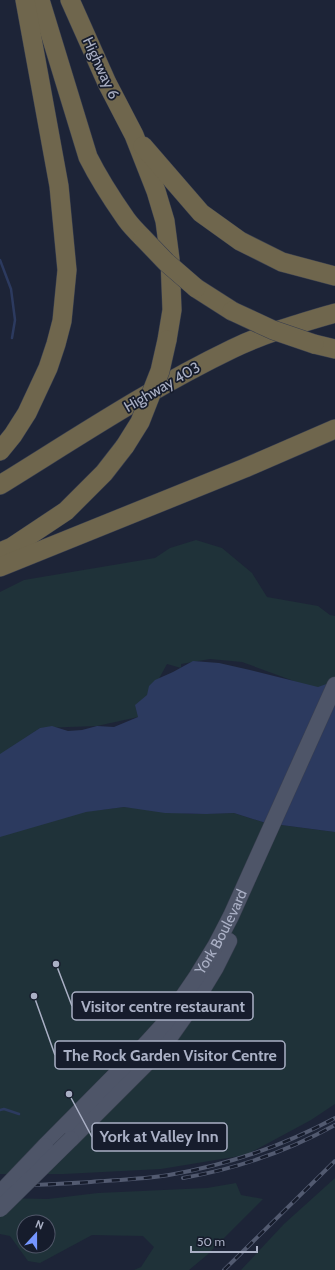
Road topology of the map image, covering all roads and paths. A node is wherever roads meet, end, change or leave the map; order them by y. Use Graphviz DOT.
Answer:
graph roads {
  1 [pos="25,0"];
  2 [pos="40,0"];
  3 [pos="70,0"];
  4 [pos="134,135"];
  5 [pos="335,276"];
  6 [pos="335,313"];
  7 [pos="335,349"];
  8 [pos="335,429"];
  9 [pos="0,451"];
  10 [pos="0,485"];
  11 [pos="0,552"];
  12 [pos="0,567"];
  13 [pos="335,685"];
  14 [pos="335,710"];
  15 [pos="252,881"];
  16 [pos="0,1193"];
  17 [pos="0,1209"];
  1 -- 9 [label="highway"];
  2 -- 7 [label="highway, bridge"];
  3 -- 4 [label="highway, Highway 6"];
  4 -- 5 [label="highway"];
  4 -- 11 [label="highway, bridge"];
  6 -- 10 [label="highway, Highway 403"];
  8 -- 12 [label="highway"];
  13 -- 15 [label="main road, York Boulevard"];
  14 -- 15 [label="main road, York Boulevard"];
  15 -- 16 [label="main road, York Boulevard, bridge"];
  15 -- 17 [label="main road, York Boulevard, bridge"];
}
